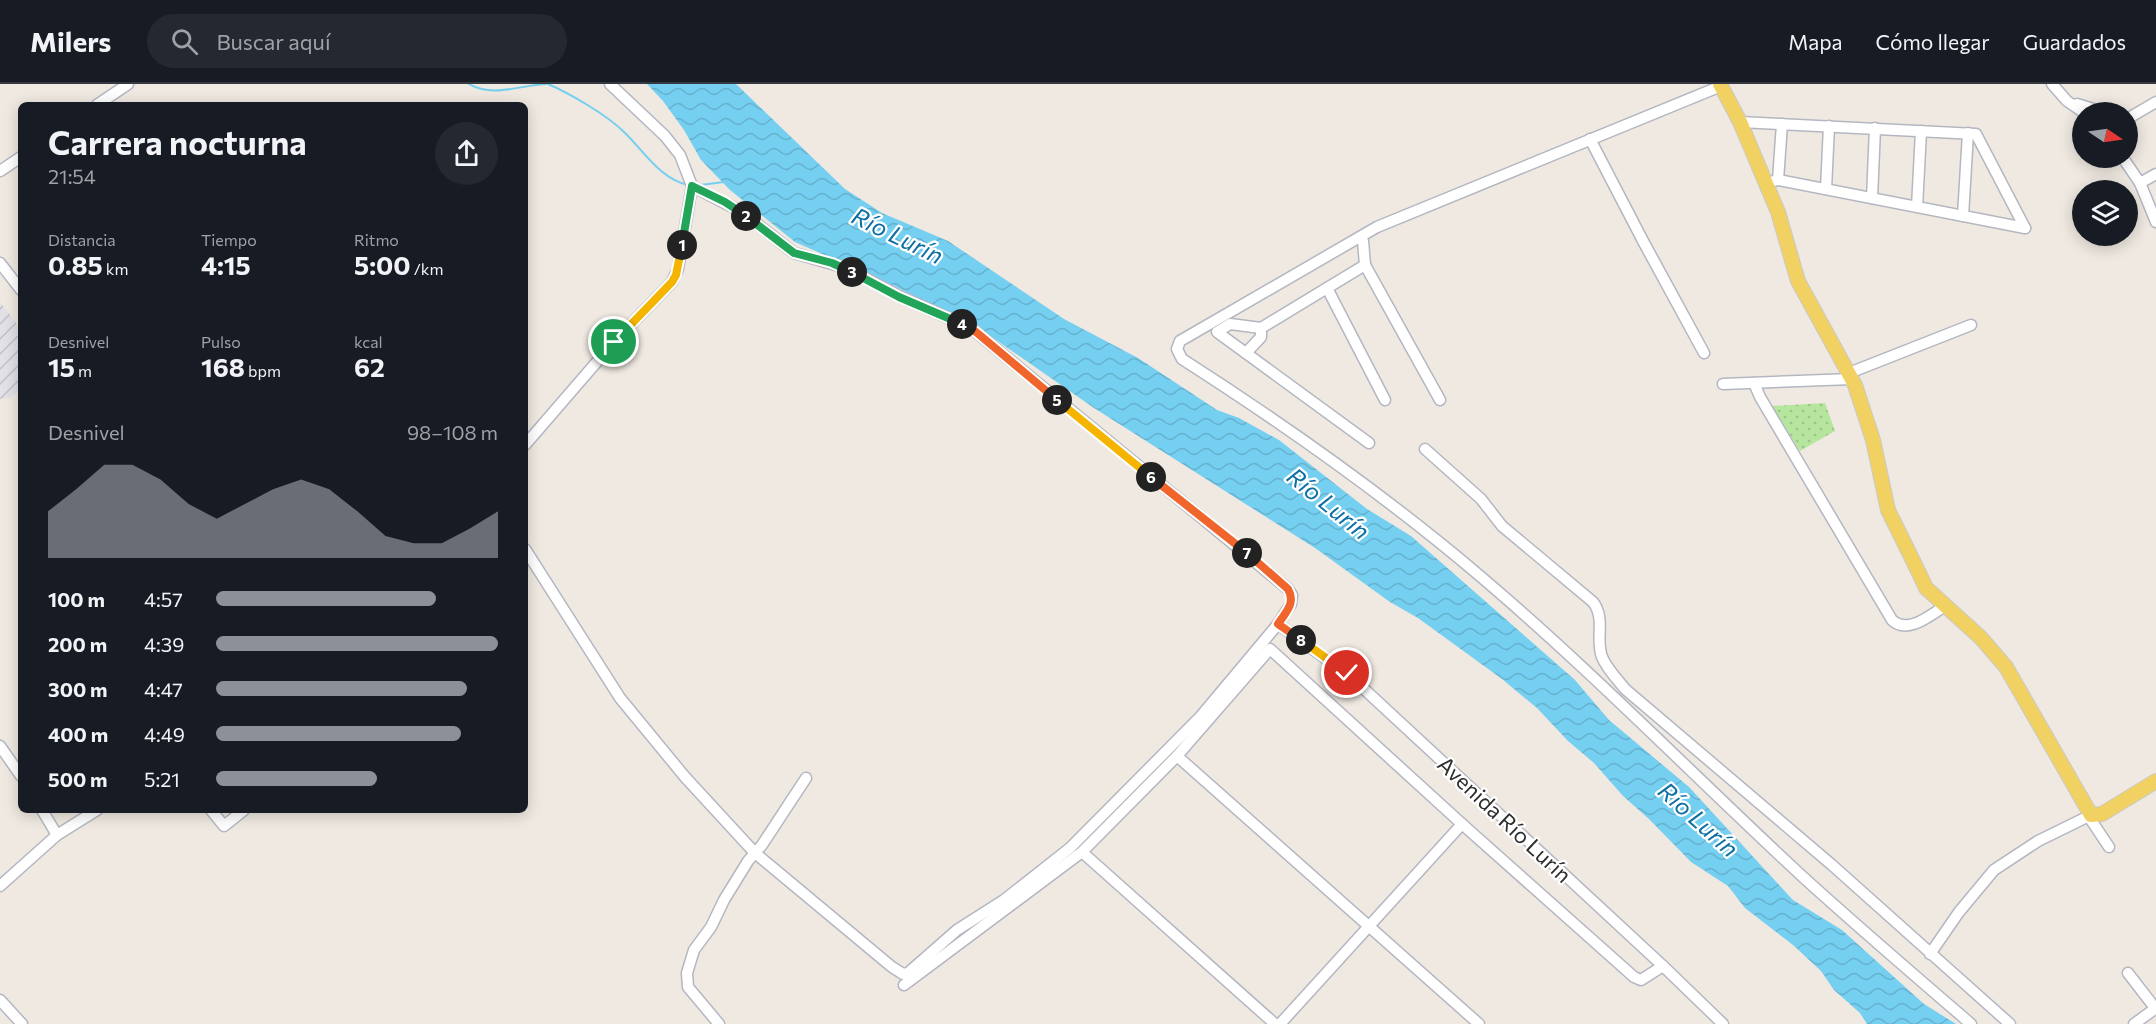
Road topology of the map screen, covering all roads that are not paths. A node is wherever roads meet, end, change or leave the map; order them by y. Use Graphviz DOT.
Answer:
graph roads {
  1 [pos="128,84"];
  2 [pos="610,84"];
  3 [pos="2052,84"];
  4 [pos="1720,85"];
  5 [pos="2067,100"];
  6 [pos="101,102"];
  7 [pos="2073,102"];
  8 [pos="2156,102"];
  9 [pos="2072,104"];
  10 [pos="2138,113"];
  11 [pos="1740,122"];
  12 [pos="1782,124"];
  13 [pos="1828,126"];
  14 [pos="1875,128"];
  15 [pos="1921,131"];
  16 [pos="1968,133"];
  17 [pos="1590,139"];
  18 [pos="18,159"];
  19 [pos="2130,168"];
  20 [pos="0,171"];
  21 [pos="2156,174"];
  22 [pos="1772,181"];
  23 [pos="2140,183"];
  24 [pos="692,186"];
  25 [pos="1826,189"];
  26 [pos="1872,198"];
  27 [pos="1917,207"];
  28 [pos="1963,216"];
  29 [pos="2156,222"];
  30 [pos="1361,237"];
  31 [pos="0,263"];
  32 [pos="1365,265"];
  33 [pos="18,287"];
  34 [pos="1327,288"];
  35 [pos="1971,325"];
  36 [pos="1261,328"];
  37 [pos="1246,353"];
  38 [pos="1704,353"];
  39 [pos="1850,376"];
  40 [pos="1754,383"];
  41 [pos="1723,384"];
  42 [pos="1384,400"];
  43 [pos="1440,400"];
  44 [pos="528,442"];
  45 [pos="1369,443"];
  46 [pos="1425,449"];
  47 [pos="528,554"];
  48 [pos="1945,606"];
  49 [pos="1278,624"];
  50 [pos="0,746"];
  51 [pos="1177,756"];
  52 [pos="18,772"];
  53 [pos="806,778"];
  54 [pos="2156,781"];
  55 [pos="44,813"];
  56 [pos="92,813"];
  57 [pos="213,813"];
  58 [pos="240,813"];
  59 [pos="2090,816"];
  60 [pos="1462,824"];
  61 [pos="57,835"];
  62 [pos="2109,847"];
  63 [pos="1082,852"];
  64 [pos="755,853"];
  65 [pos="0,886"];
  66 [pos="1369,926"];
  67 [pos="1930,954"];
  68 [pos="1663,966"];
  69 [pos="2128,973"];
  70 [pos="904,985"];
  71 [pos="0,1000"];
  72 [pos="2155,1008"];
  73 [pos="22,1024"];
  74 [pos="719,1024"];
  75 [pos="1275,1024"];
  76 [pos="1280,1024"];
  77 [pos="1479,1024"];
  78 [pos="1723,1024"];
  79 [pos="1971,1024"];
  80 [pos="2010,1024"];
  81 [pos="2134,1024"];
  1 -- 6 [label="street"];
  2 -- 24 [label="street"];
  3 -- 5 [label="street"];
  4 -- 11 [label="main road"];
  4 -- 17 [label="street"];
  5 -- 7 [label="street"];
  5 -- 9 [label="street"];
  8 -- 10 [label="street"];
  11 -- 12 [label="street"];
  11 -- 22 [label="main road"];
  12 -- 13 [label="street"];
  12 -- 22 [label="street"];
  13 -- 14 [label="street"];
  13 -- 25 [label="street"];
  14 -- 15 [label="street"];
  14 -- 26 [label="street"];
  15 -- 16 [label="street"];
  15 -- 27 [label="street"];
  16 -- 28 [label="street"];
  16 -- 28 [label="street"];
  17 -- 30 [label="street"];
  17 -- 38 [label="street"];
  18 -- 20 [label="street"];
  19 -- 23 [label="street"];
  21 -- 23 [label="street"];
  22 -- 25 [label="street"];
  22 -- 39 [label="main road"];
  23 -- 29 [label="street"];
  24 -- 44 [label="street"];
  24 -- 49 [label="street"];
  25 -- 26 [label="street"];
  26 -- 27 [label="street"];
  27 -- 28 [label="street"];
  30 -- 32 [label="street"];
  30 -- 79 [label="street"];
  31 -- 33 [label="street"];
  32 -- 34 [label="street"];
  32 -- 43 [label="street"];
  34 -- 36 [label="street"];
  34 -- 42 [label="street"];
  35 -- 39 [label="street"];
  36 -- 37 [label="street"];
  36 -- 37 [label="street"];
  37 -- 45 [label="street"];
  39 -- 40 [label="street"];
  39 -- 48 [label="main road"];
  40 -- 41 [label="street"];
  40 -- 48 [label="street"];
  46 -- 67 [label="street"];
  47 -- 64 [label="street"];
  48 -- 59 [label="main road"];
  49 -- 64 [label="street"];
  49 -- 68 [label="street, Avenida Río Lurín"];
  50 -- 52 [label="street"];
  51 -- 60 [label="street"];
  51 -- 63 [label="street"];
  51 -- 66 [label="street"];
  53 -- 64 [label="street"];
  54 -- 59 [label="main road"];
  55 -- 61 [label="street"];
  56 -- 61 [label="street"];
  57 -- 58 [label="street"];
  59 -- 62 [label="street"];
  59 -- 67 [label="street"];
  60 -- 66 [label="street"];
  60 -- 68 [label="street"];
  61 -- 65 [label="street"];
  63 -- 70 [label="street"];
  63 -- 75 [label="street"];
  64 -- 74 [label="street"];
  66 -- 76 [label="street"];
  66 -- 77 [label="street"];
  67 -- 80 [label="street"];
  68 -- 78 [label="street, Avenida Río Lurín"];
  69 -- 72 [label="street"];
  71 -- 73 [label="street"];
  72 -- 81 [label="street"];
}
